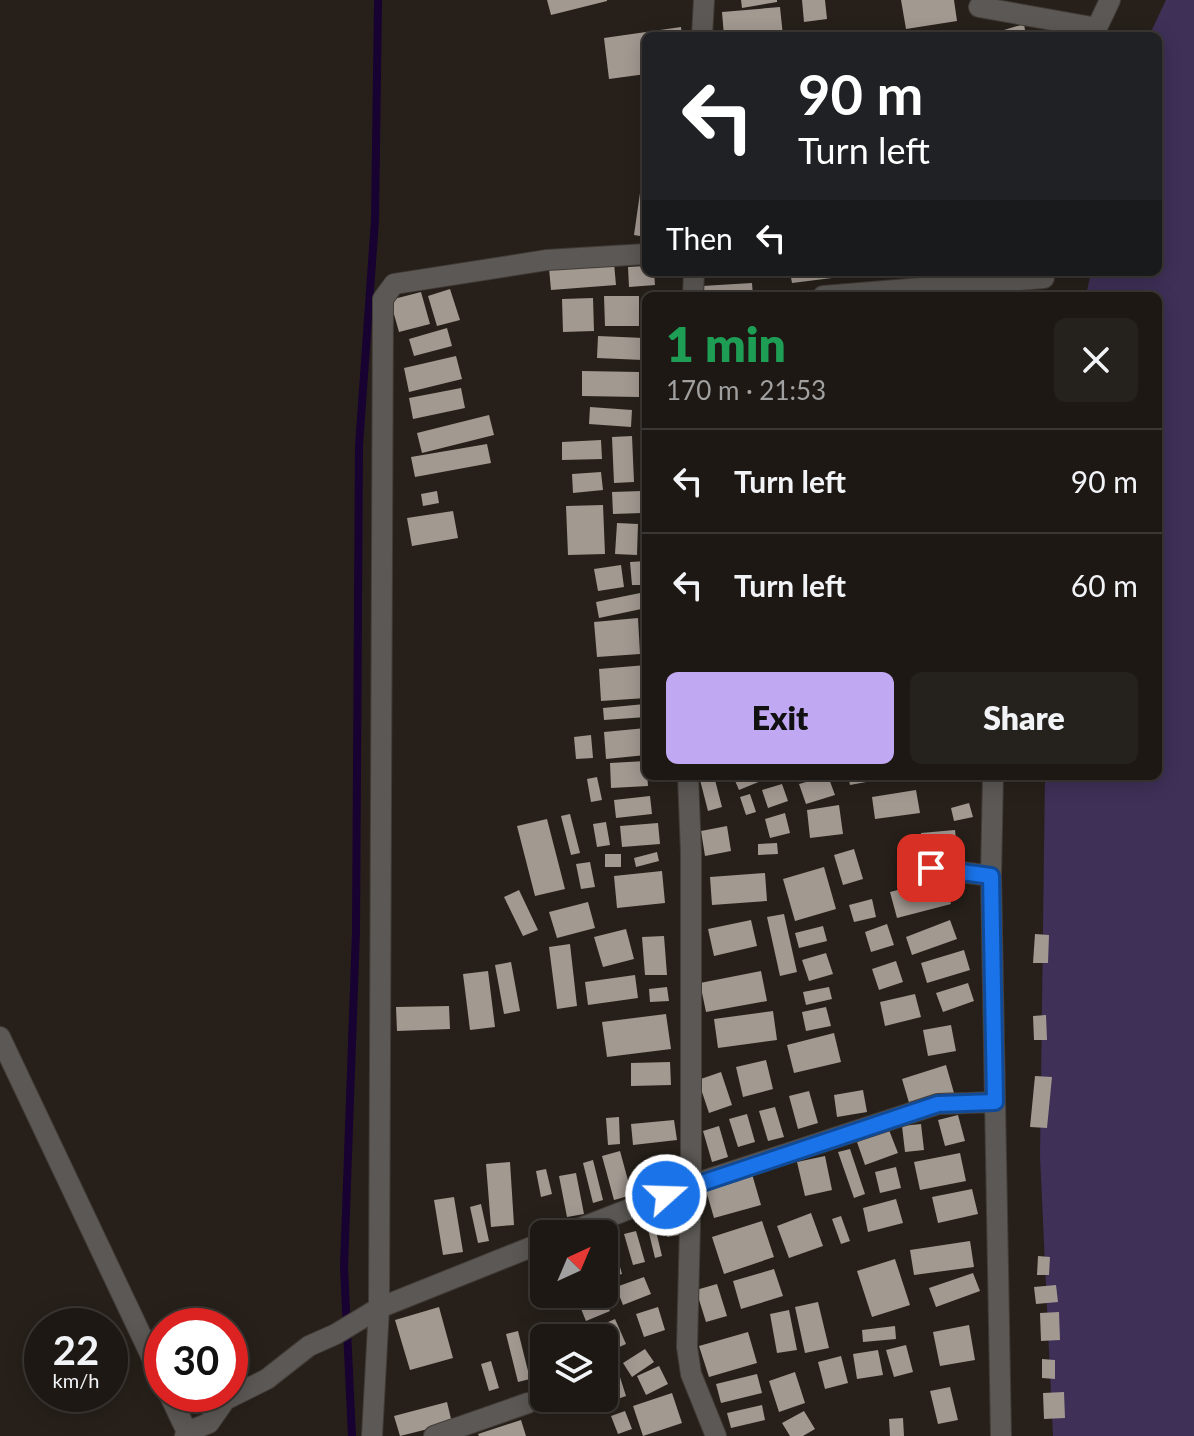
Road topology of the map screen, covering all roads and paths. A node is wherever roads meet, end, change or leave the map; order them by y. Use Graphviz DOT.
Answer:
graph roads {
  1 [pos="704,0"];
  2 [pos="1110,0"];
  3 [pos="979,7"];
  4 [pos="702,32"];
  5 [pos="1095,32"];
  6 [pos="642,254"];
  7 [pos="1043,282"];
  8 [pos="886,292"];
  9 [pos="688,780"];
  10 [pos="993,780"];
  11 [pos="931,868"];
  12 [pos="991,876"];
  13 [pos="0,1037"];
  14 [pos="995,1102"];
  15 [pos="691,1185"];
  16 [pos="601,1220"];
  17 [pos="530,1248"];
  18 [pos="379,1308"];
  19 [pos="144,1341"];
  20 [pos="528,1403"];
  21 [pos="177,1412"];
  22 [pos="186,1434"];
  23 [pos="372,1436"];
  24 [pos="434,1436"];
  25 [pos="716,1436"];
  26 [pos="1001,1436"];
  1 -- 4 [label="street"];
  2 -- 5 [label="street"];
  3 -- 5 [label="street"];
  6 -- 18 [label="street"];
  7 -- 8 [label="street"];
  9 -- 15 [label="street"];
  10 -- 12 [label="street"];
  11 -- 12 [label="street"];
  12 -- 14 [label="street"];
  13 -- 19 [label="street"];
  14 -- 15 [label="street"];
  14 -- 26 [label="street"];
  15 -- 16 [label="street"];
  15 -- 25 [label="street"];
  17 -- 18 [label="street"];
  18 -- 22 [label="street"];
  18 -- 23 [label="street"];
  20 -- 24 [label="street"];
  21 -- 22 [label="street"];
}
